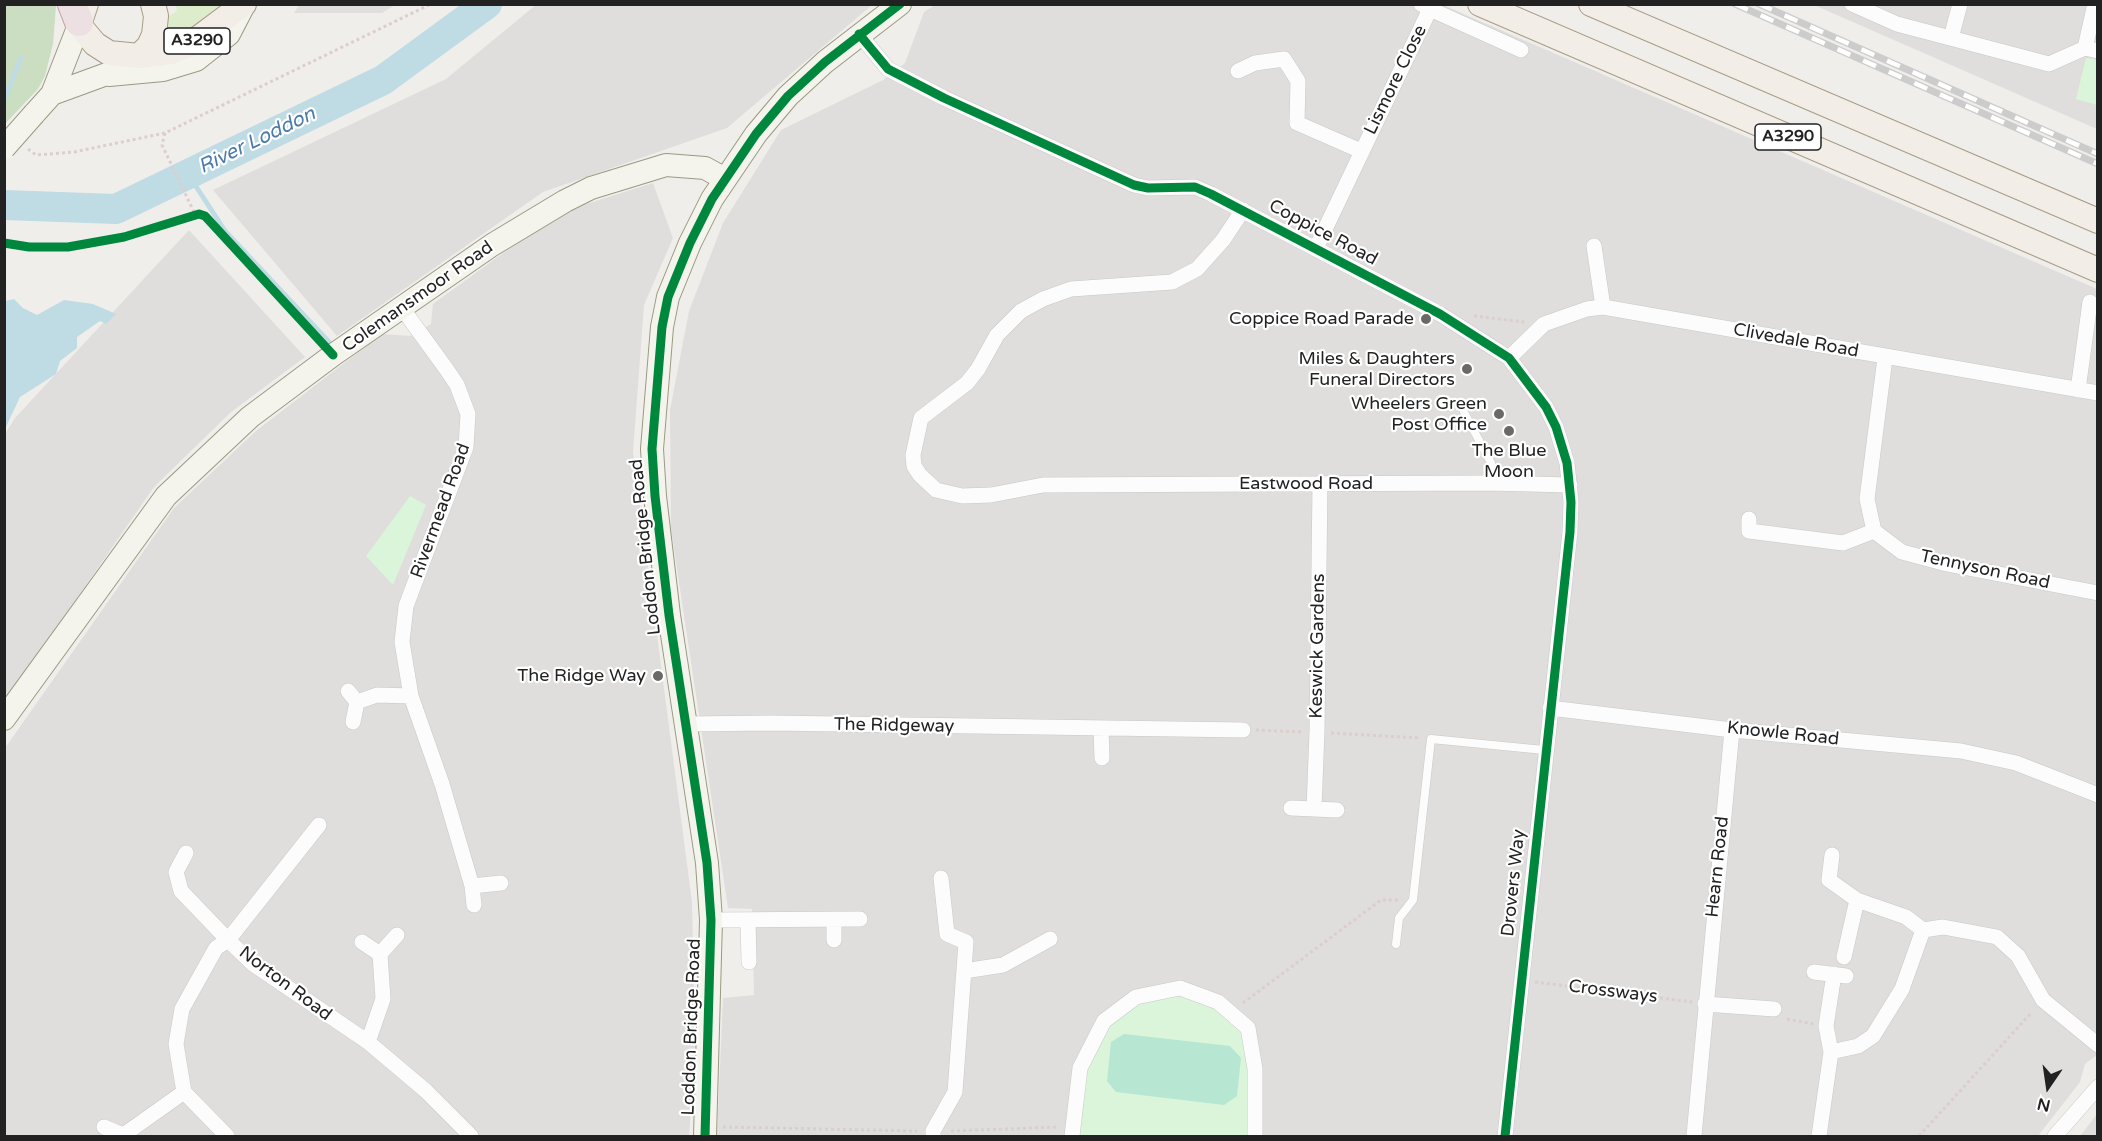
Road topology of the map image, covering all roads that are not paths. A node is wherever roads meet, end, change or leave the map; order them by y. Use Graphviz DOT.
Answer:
graph roads {
  1 [pos="153,4"];
  2 [pos="900,4"];
  3 [pos="1480,4"];
  4 [pos="1591,4"];
  5 [pos="1852,4"];
  6 [pos="1960,4"];
  7 [pos="2095,4"];
  8 [pos="244,5"];
  9 [pos="1426,7"];
  10 [pos="79,14"];
  11 [pos="859,34"];
  12 [pos="1951,38"];
  13 [pos="1521,50"];
  14 [pos="2091,50"];
  15 [pos="140,56"];
  16 [pos="1238,71"];
  17 [pos="109,75"];
  18 [pos="52,94"];
  19 [pos="4,148"];
  20 [pos="1361,151"];
  21 [pos="725,179"];
  22 [pos="1243,210"];
  23 [pos="2097,221"];
  24 [pos="1594,246"];
  25 [pos="1316,248"];
  26 [pos="2097,270"];
  27 [pos="2090,302"];
  28 [pos="1603,307"];
  29 [pos="402,308"];
  30 [pos="1509,358"];
  31 [pos="1885,358"];
  32 [pos="2078,390"];
  33 [pos="2097,393"];
  34 [pos="1464,412"];
  35 [pos="1320,483"];
  36 [pos="1489,483"];
  37 [pos="1570,485"];
  38 [pos="1874,531"];
  39 [pos="1749,532"];
  40 [pos="2097,592"];
  41 [pos="1558,632"];
  42 [pos="411,696"];
  43 [pos="1550,708"];
  44 [pos="4,719"];
  45 [pos="353,722"];
  46 [pos="687,724"];
  47 [pos="1101,729"];
  48 [pos="1243,730"];
  49 [pos="1732,730"];
  50 [pos="1544,750"];
  51 [pos="1102,758"];
  52 [pos="2097,795"];
  53 [pos="1291,808"];
  54 [pos="1314,808"];
  55 [pos="1337,810"];
  56 [pos="319,825"];
  57 [pos="186,854"];
  58 [pos="1832,855"];
  59 [pos="941,878"];
  60 [pos="501,883"];
  61 [pos="472,886"];
  62 [pos="1857,900"];
  63 [pos="474,905"];
  64 [pos="860,919"];
  65 [pos="711,920"];
  66 [pos="748,920"];
  67 [pos="834,920"];
  68 [pos="1923,930"];
  69 [pos="398,935"];
  70 [pos="1050,939"];
  71 [pos="228,940"];
  72 [pos="834,940"];
  73 [pos="362,942"];
  74 [pos="1396,944"];
  75 [pos="380,954"];
  76 [pos="1844,957"];
  77 [pos="749,962"];
  78 [pos="964,971"];
  79 [pos="1814,972"];
  80 [pos="1705,1004"];
  81 [pos="1774,1009"];
  82 [pos="368,1042"];
  83 [pos="2097,1045"];
  84 [pos="1831,1052"];
  85 [pos="2097,1087"];
  86 [pos="184,1092"];
  87 [pos="104,1127"];
  88 [pos="706,1132"];
  89 [pos="1072,1132"];
  90 [pos="933,1134"];
  91 [pos="122,1136"];
  92 [pos="227,1137"];
  93 [pos="471,1137"];
  94 [pos="1255,1137"];
  95 [pos="1505,1137"];
  96 [pos="1694,1137"];
  97 [pos="1819,1137"];
  98 [pos="2055,1137"];
  1 -- 15 [label="main road"];
  2 -- 11 [label="street, Loddon Bridge Road"];
  3 -- 26 [label="main road, A3290"];
  4 -- 23 [label="main road, A3290"];
  5 -- 12 [label="street"];
  6 -- 12 [label="street"];
  7 -- 14 [label="street"];
  8 -- 15 [label="main road, A3290"];
  8 -- 17 [label="street"];
  9 -- 13 [label="street, Lismore Close"];
  9 -- 20 [label="street, Lismore Close"];
  10 -- 15 [label="main road"];
  10 -- 18 [label="street"];
  11 -- 21 [label="street, Loddon Bridge Road"];
  11 -- 22 [label="street, Coppice Road"];
  12 -- 14 [label="street"];
  15 -- 17 [label="street"];
  16 -- 20 [label="street, Lismore Close"];
  17 -- 18 [label="street"];
  18 -- 19 [label="street, bridge"];
  20 -- 25 [label="street, Lismore Close"];
  21 -- 29 [label="street, Colemansmoor Road"];
  21 -- 46 [label="street, Loddon Bridge Road"];
  22 -- 25 [label="street, Coppice Road"];
  22 -- 35 [label="street, Eastwood Road"];
  24 -- 28 [label="street"];
  25 -- 30 [label="street, Coppice Road"];
  27 -- 32 [label="street"];
  28 -- 30 [label="street, Clivedale Road"];
  28 -- 31 [label="street, Clivedale Road"];
  29 -- 42 [label="street, Rivermead Road"];
  29 -- 44 [label="street, Colemansmoor Road"];
  30 -- 37 [label="street, Coppice Road"];
  31 -- 32 [label="street, Clivedale Road"];
  31 -- 38 [label="street"];
  32 -- 33 [label="street, Clivedale Road"];
  34 -- 36 [label="lane"];
  35 -- 36 [label="street, Eastwood Road"];
  35 -- 54 [label="street, Keswick Gardens"];
  36 -- 37 [label="street, Eastwood Road"];
  37 -- 41 [label="street, Coppice Road"];
  38 -- 39 [label="street"];
  38 -- 40 [label="street, Tennyson Road"];
  41 -- 43 [label="street, Drovers Way"];
  42 -- 45 [label="street"];
  42 -- 61 [label="street, Rivermead Road"];
  43 -- 49 [label="street, Knowle Road"];
  43 -- 50 [label="street, Drovers Way"];
  46 -- 47 [label="street, The Ridgeway"];
  46 -- 65 [label="street, Loddon Bridge Road"];
  47 -- 48 [label="street, The Ridgeway"];
  47 -- 51 [label="street"];
  49 -- 52 [label="street, Knowle Road"];
  49 -- 80 [label="street, Hearn Road"];
  50 -- 74 [label="lane"];
  50 -- 95 [label="street, Drovers Way"];
  53 -- 54 [label="street"];
  54 -- 55 [label="street"];
  56 -- 71 [label="street"];
  57 -- 71 [label="street"];
  58 -- 62 [label="street"];
  59 -- 78 [label="street"];
  60 -- 61 [label="street"];
  61 -- 63 [label="street, Rivermead Road"];
  62 -- 68 [label="street"];
  62 -- 76 [label="street"];
  64 -- 67 [label="street"];
  65 -- 66 [label="street"];
  65 -- 88 [label="street, Loddon Bridge Road"];
  66 -- 67 [label="street"];
  66 -- 77 [label="street"];
  67 -- 72 [label="street"];
  68 -- 83 [label="street"];
  68 -- 84 [label="street"];
  69 -- 75 [label="street"];
  70 -- 78 [label="street"];
  71 -- 82 [label="street, Norton Road"];
  71 -- 86 [label="street, Norton Road"];
  73 -- 75 [label="street"];
  75 -- 82 [label="street"];
  78 -- 90 [label="street"];
  79 -- 84 [label="street"];
  80 -- 81 [label="street"];
  80 -- 96 [label="street, Hearn Road"];
  82 -- 93 [label="street, Norton Road"];
  84 -- 97 [label="street"];
  85 -- 98 [label="street"];
  86 -- 91 [label="street"];
  86 -- 92 [label="street"];
  87 -- 91 [label="street"];
  89 -- 94 [label="street"];
}
